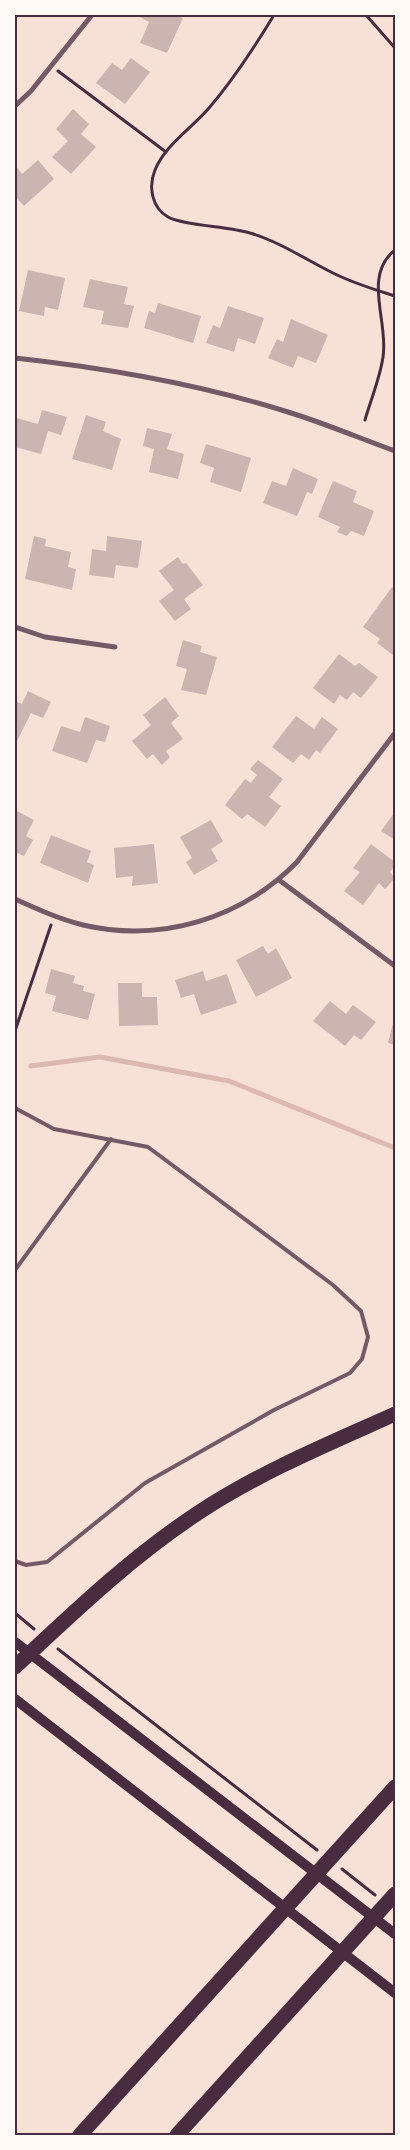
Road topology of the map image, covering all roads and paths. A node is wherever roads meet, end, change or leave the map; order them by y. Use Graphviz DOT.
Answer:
graph roads {
  1 [pos="92,15"];
  2 [pos="274,15"];
  3 [pos="366,15"];
  4 [pos="395,48"];
  5 [pos="52,66"];
  6 [pos="15,106"];
  7 [pos="166,152"];
  8 [pos="395,250"];
  9 [pos="378,291"];
  10 [pos="395,296"];
  11 [pos="15,358"];
  12 [pos="365,420"];
  13 [pos="395,451"];
  14 [pos="15,627"];
  15 [pos="115,647"];
  16 [pos="395,733"];
  17 [pos="279,880"];
  18 [pos="15,899"];
  19 [pos="54,916"];
  20 [pos="395,966"];
  21 [pos="15,1031"];
  22 [pos="15,1108"];
  23 [pos="111,1140"];
  24 [pos="15,1270"];
  25 [pos="395,1414"];
  26 [pos="15,1561"];
  27 [pos="15,1612"];
  28 [pos="15,1621"];
  29 [pos="15,1642"];
  30 [pos="60,1650"];
  31 [pos="30,1654"];
  32 [pos="15,1667"];
  33 [pos="15,1699"];
  34 [pos="395,1787"];
  35 [pos="282,1823"];
  36 [pos="395,1894"];
  37 [pos="395,1934"];
  38 [pos="395,1993"];
  39 [pos="80,2135"];
  40 [pos="177,2135"];
  1 -- 5 [label="street"];
  2 -- 7 [label="path"];
  3 -- 4 [label="path"];
  5 -- 6 [label="street"];
  5 -- 7 [label="path"];
  7 -- 9 [label="path"];
  8 -- 9 [label="path"];
  9 -- 10 [label="path"];
  9 -- 12 [label="path"];
  11 -- 13 [label="street"];
  14 -- 15 [label="street"];
  16 -- 17 [label="street"];
  17 -- 19 [label="street"];
  17 -- 20 [label="street"];
  18 -- 19 [label="street"];
  19 -- 21 [label="path"];
  22 -- 23 [label="lane"];
  23 -- 24 [label="lane"];
  23 -- 26 [label="lane"];
  25 -- 31 [label="highway"];
  27 -- 28 [label="path"];
  29 -- 31 [label="main road"];
  30 -- 35 [label="path"];
  31 -- 32 [label="highway"];
  31 -- 37 [label="main road"];
  33 -- 38 [label="main road"];
  34 -- 39 [label="highway"];
  36 -- 40 [label="highway"];
}
